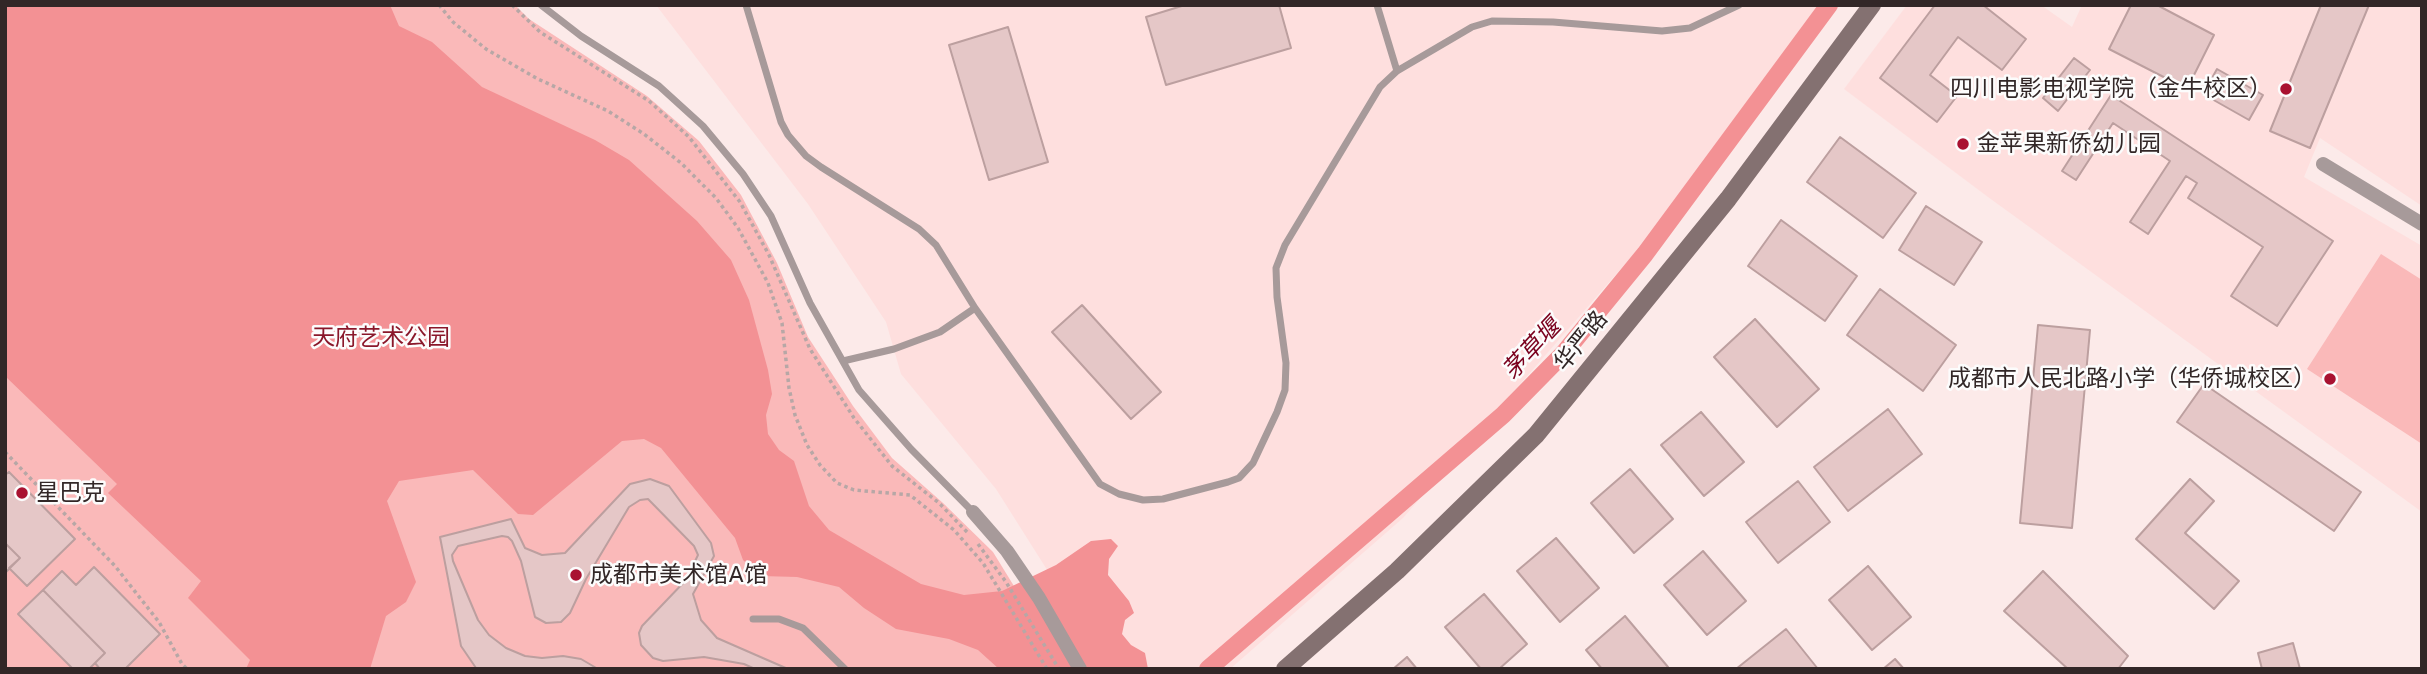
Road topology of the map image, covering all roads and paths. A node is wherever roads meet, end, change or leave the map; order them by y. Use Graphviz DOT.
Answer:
graph roads {
  1 [pos="439,5"];
  2 [pos="512,5"];
  3 [pos="541,5"];
  4 [pos="746,5"];
  5 [pos="1377,5"];
  6 [pos="1739,5"];
  7 [pos="1872,5"];
  8 [pos="1397,71"];
  9 [pos="2323,164"];
  10 [pos="2422,224"];
  11 [pos="975,308"];
  12 [pos="843,361"];
  13 [pos="5,452"];
  14 [pos="973,512"];
  15 [pos="753,619"];
  16 [pos="187,669"];
  17 [pos="845,669"];
  18 [pos="1047,669"];
  19 [pos="1059,669"];
  20 [pos="1080,669"];
  21 [pos="1286,669"];
  1 -- 18 [label="path"];
  2 -- 19 [label="path"];
  3 -- 12 [label="lane"];
  4 -- 11 [label="lane"];
  5 -- 8 [label="lane"];
  6 -- 8 [label="lane"];
  7 -- 21 [label="street, 华严路"];
  8 -- 11 [label="lane"];
  9 -- 10 [label="street"];
  11 -- 12 [label="lane"];
  12 -- 14 [label="lane"];
  13 -- 16 [label="path"];
  14 -- 20 [label="street"];
  15 -- 17 [label="lane"];
}
